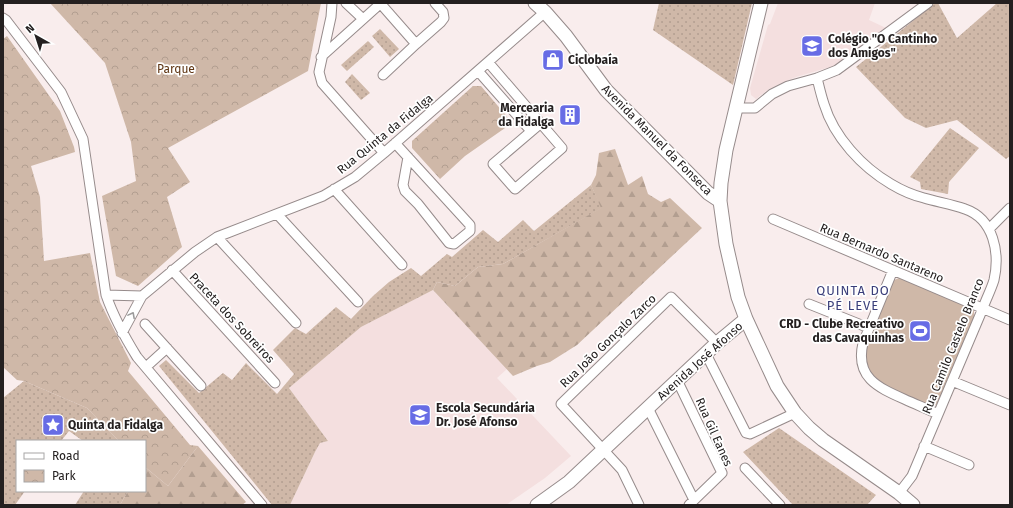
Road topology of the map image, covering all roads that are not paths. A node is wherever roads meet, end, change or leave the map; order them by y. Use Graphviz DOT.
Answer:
graph roads {
  1 [pos="332,3"];
  2 [pos="346,3"];
  3 [pos="435,3"];
  4 [pos="536,3"];
  5 [pos="761,3"];
  6 [pos="928,3"];
  7 [pos="380,4"];
  8 [pos="545,12"];
  9 [pos="3,18"];
  10 [pos="363,19"];
  11 [pos="416,44"];
  12 [pos="322,57"];
  13 [pos="488,62"];
  14 [pos="478,71"];
  15 [pos="383,75"];
  16 [pos="817,78"];
  17 [pos="736,108"];
  18 [pos="540,123"];
  19 [pos="531,131"];
  20 [pos="395,143"];
  21 [pos="384,153"];
  22 [pos="408,157"];
  23 [pos="334,189"];
  24 [pos="720,201"];
  25 [pos="1010,208"];
  26 [pos="277,214"];
  27 [pos="773,219"];
  28 [pos="989,229"];
  29 [pos="217,238"];
  30 [pos="402,265"];
  31 [pos="172,270"];
  32 [pos="893,270"];
  33 [pos="106,295"];
  34 [pos="142,296"];
  35 [pos="358,302"];
  36 [pos="809,304"];
  37 [pos="983,308"];
  38 [pos="746,319"];
  39 [pos="1010,320"];
  40 [pos="296,323"];
  41 [pos="145,324"];
  42 [pos="869,328"];
  43 [pos="122,333"];
  44 [pos="717,343"];
  45 [pos="167,348"];
  46 [pos="706,354"];
  47 [pos="146,367"];
  48 [pos="678,380"];
  49 [pos="952,381"];
  50 [pos="275,383"];
  51 [pos="201,386"];
  52 [pos="1010,406"];
  53 [pos="648,408"];
  54 [pos="795,413"];
  55 [pos="938,414"];
  56 [pos="924,446"];
  57 [pos="604,450"];
  58 [pos="969,465"];
  59 [pos="745,468"];
  60 [pos="899,493"];
  61 [pos="691,502"];
  62 [pos="262,505"];
  63 [pos="537,505"];
  64 [pos="639,505"];
  65 [pos="780,505"];
  66 [pos="913,505"];
  1 -- 12 [label="street"];
  2 -- 10 [label="street"];
  3 -- 11 [label="street"];
  4 -- 8 [label="main road, Avenida Manuel da Fonseca"];
  5 -- 17 [label="main road, Avenida José Afonso"];
  6 -- 16 [label="street"];
  7 -- 10 [label="street"];
  7 -- 11 [label="street"];
  8 -- 13 [label="street, Rua Quinta da Fidalga"];
  8 -- 24 [label="main road, Avenida Manuel da Fonseca"];
  9 -- 33 [label="street"];
  10 -- 12 [label="street"];
  11 -- 15 [label="street"];
  12 -- 21 [label="street"];
  13 -- 14 [label="street, Rua Quinta da Fidalga"];
  13 -- 18 [label="street"];
  14 -- 19 [label="street"];
  14 -- 20 [label="street, Rua Quinta da Fidalga"];
  16 -- 17 [label="street"];
  16 -- 28 [label="street, Rua Camilo Castelo Branco"];
  17 -- 24 [label="main road, Avenida José Afonso"];
  18 -- 19 [label="street"];
  18 -- 19 [label="street"];
  20 -- 21 [label="street, Rua Quinta da Fidalga"];
  20 -- 22 [label="street"];
  21 -- 23 [label="street, Rua Quinta da Fidalga"];
  22 -- 22 [label="street"];
  23 -- 26 [label="street, Rua Quinta da Fidalga"];
  23 -- 30 [label="street"];
  24 -- 38 [label="main road, Avenida José Afonso"];
  25 -- 28 [label="street"];
  26 -- 29 [label="street, Rua Quinta da Fidalga"];
  26 -- 35 [label="street"];
  27 -- 32 [label="street, Rua Bernardo Santareno"];
  28 -- 37 [label="street, Rua Camilo Castelo Branco"];
  29 -- 31 [label="street, Rua Quinta da Fidalga"];
  29 -- 40 [label="street"];
  31 -- 34 [label="street, Rua Quinta da Fidalga"];
  31 -- 50 [label="street, Praceta dos Sobreiros"];
  32 -- 37 [label="street, Rua Bernardo Santareno"];
  32 -- 42 [label="street"];
  33 -- 34 [label="street"];
  33 -- 43 [label="street"];
  43 -- 34 [label="street, Rua Quinta da Fidalga, one-way"];
  36 -- 42 [label="street"];
  37 -- 39 [label="street, Rua Bernardo Santareno"];
  37 -- 49 [label="street, Rua Camilo Castelo Branco"];
  38 -- 44 [label="main road, Avenida José Afonso"];
  38 -- 54 [label="main road"];
  41 -- 45 [label="street"];
  42 -- 55 [label="street"];
  43 -- 47 [label="street"];
  44 -- 46 [label="main road, Avenida José Afonso"];
  44 -- 57 [label="street, Rua João Gonçalo Zarco"];
  45 -- 47 [label="street"];
  45 -- 51 [label="street"];
  46 -- 48 [label="main road, Avenida José Afonso"];
  46 -- 54 [label="street"];
  47 -- 62 [label="street"];
  48 -- 53 [label="main road, Avenida José Afonso"];
  48 -- 61 [label="street, Rua Gil Eanes"];
  49 -- 52 [label="street"];
  49 -- 55 [label="street, Rua Camilo Castelo Branco"];
  53 -- 57 [label="main road, Avenida José Afonso"];
  53 -- 61 [label="street"];
  54 -- 60 [label="main road"];
  55 -- 56 [label="street, Rua Camilo Castelo Branco"];
  56 -- 58 [label="street"];
  56 -- 60 [label="street, Rua Camilo Castelo Branco"];
  57 -- 63 [label="main road, Avenida José Afonso"];
  57 -- 64 [label="street"];
  59 -- 65 [label="street"];
  60 -- 66 [label="main road"];
}
